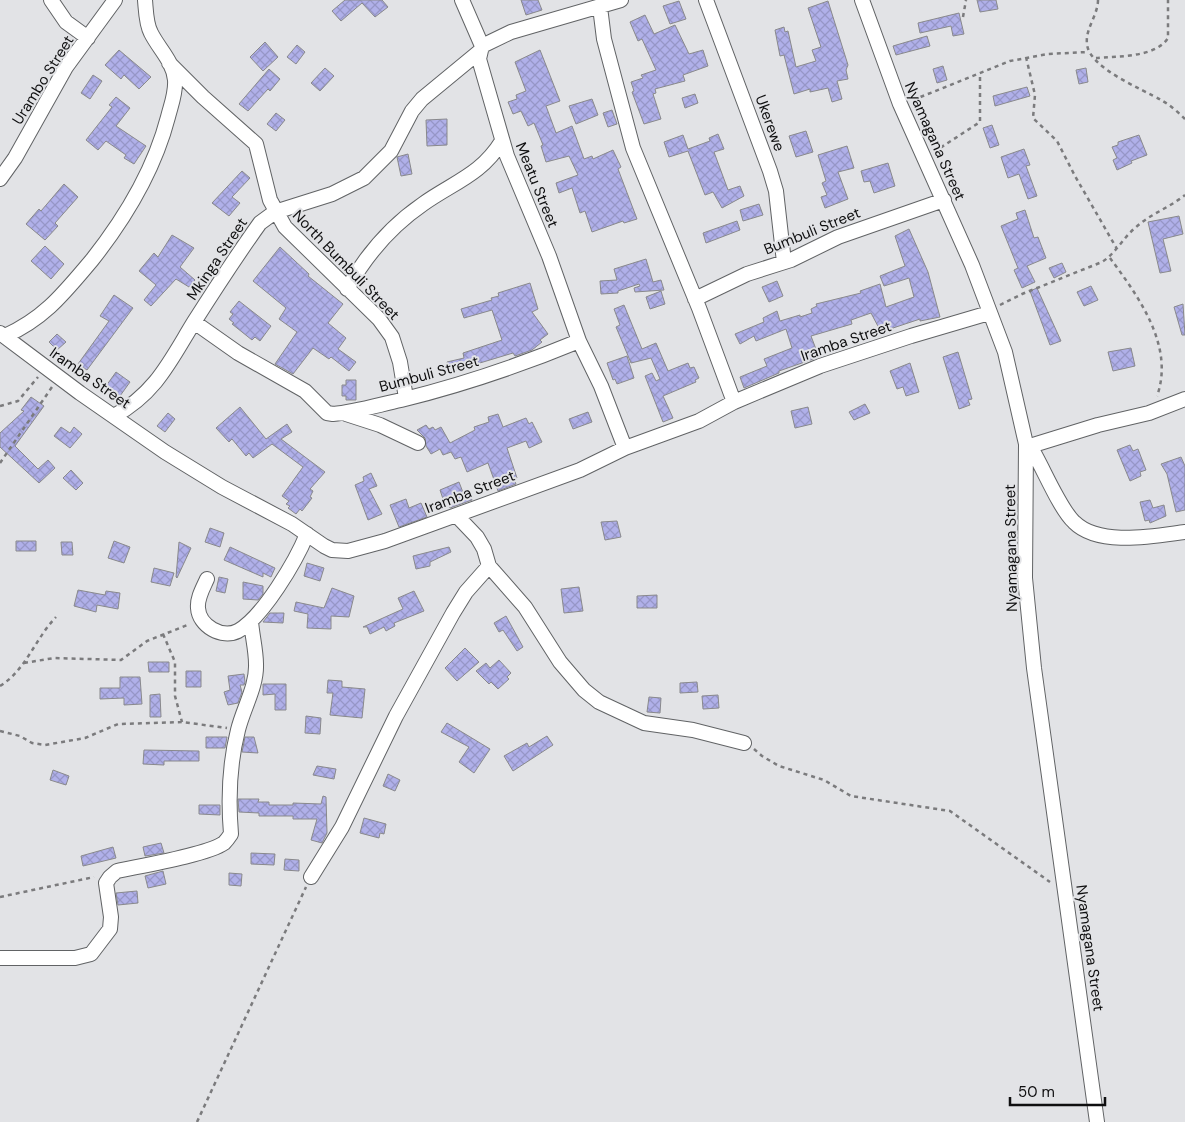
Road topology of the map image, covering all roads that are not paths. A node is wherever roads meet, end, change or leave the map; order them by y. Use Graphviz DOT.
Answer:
graph roads {
  1 [pos="52,0"];
  2 [pos="116,0"];
  3 [pos="145,0"];
  4 [pos="462,0"];
  5 [pos="621,0"];
  6 [pos="706,0"];
  7 [pos="862,0"];
  8 [pos="600,7"];
  9 [pos="88,38"];
  10 [pos="481,49"];
  11 [pos="169,63"];
  12 [pos="502,141"];
  13 [pos="0,179"];
  14 [pos="944,200"];
  15 [pos="275,212"];
  16 [pos="784,262"];
  17 [pos="347,289"];
  18 [pos="696,299"];
  19 [pos="989,313"];
  20 [pos="194,322"];
  21 [pos="2,335"];
  22 [pos="579,341"];
  23 [pos="406,398"];
  24 [pos="1185,399"];
  25 [pos="734,402"];
  26 [pos="342,413"];
  27 [pos="114,416"];
  28 [pos="418,444"];
  29 [pos="1028,445"];
  30 [pos="625,448"];
  31 [pos="457,516"];
  32 [pos="1185,532"];
  33 [pos="307,534"];
  34 [pos="489,566"];
  35 [pos="207,579"];
  36 [pos="251,622"];
  37 [pos="744,743"];
  38 [pos="311,876"];
  39 [pos="0,958"];
  40 [pos="1097,1122"];
  1 -- 9 [label="street"];
  2 -- 9 [label="street, Urambo Street"];
  3 -- 11 [label="street"];
  4 -- 10 [label="street, Meatu Street"];
  5 -- 8 [label="street"];
  6 -- 16 [label="street, Ukerewe"];
  7 -- 14 [label="street, Nyamagana Street"];
  8 -- 10 [label="street"];
  8 -- 18 [label="street"];
  9 -- 13 [label="street, Urambo Street"];
  10 -- 12 [label="street, Meatu Street"];
  10 -- 15 [label="street, Mkinga Street"];
  11 -- 15 [label="street"];
  11 -- 21 [label="street"];
  12 -- 17 [label="street"];
  12 -- 22 [label="street, Meatu Street"];
  14 -- 16 [label="street, Bumbuli Street"];
  14 -- 19 [label="street, Nyamagana Street"];
  15 -- 17 [label="street, North Bumbuli Street"];
  15 -- 20 [label="street, Mkinga Street"];
  16 -- 18 [label="street, Bumbuli Street"];
  17 -- 23 [label="street, North Bumbuli Street"];
  18 -- 25 [label="street"];
  19 -- 25 [label="street, Iramba Street"];
  19 -- 29 [label="street, Nyamagana Street"];
  20 -- 26 [label="street"];
  20 -- 27 [label="street, Mkinga Street"];
  21 -- 27 [label="street, Iramba Street"];
  22 -- 23 [label="street, Bumbuli Street"];
  22 -- 30 [label="street, Meatu Street"];
  23 -- 26 [label="street, Bumbuli Street"];
  24 -- 29 [label="street"];
  25 -- 30 [label="street, Iramba Street"];
  26 -- 28 [label="street"];
  27 -- 33 [label="street, Iramba Street"];
  29 -- 32 [label="street"];
  29 -- 40 [label="street, Nyamagana Street"];
  30 -- 31 [label="street, Iramba Street"];
  31 -- 33 [label="street, Iramba Street"];
  31 -- 34 [label="street"];
  33 -- 36 [label="street"];
  34 -- 37 [label="street"];
  34 -- 38 [label="street"];
  35 -- 36 [label="street"];
  36 -- 39 [label="street"];
}
